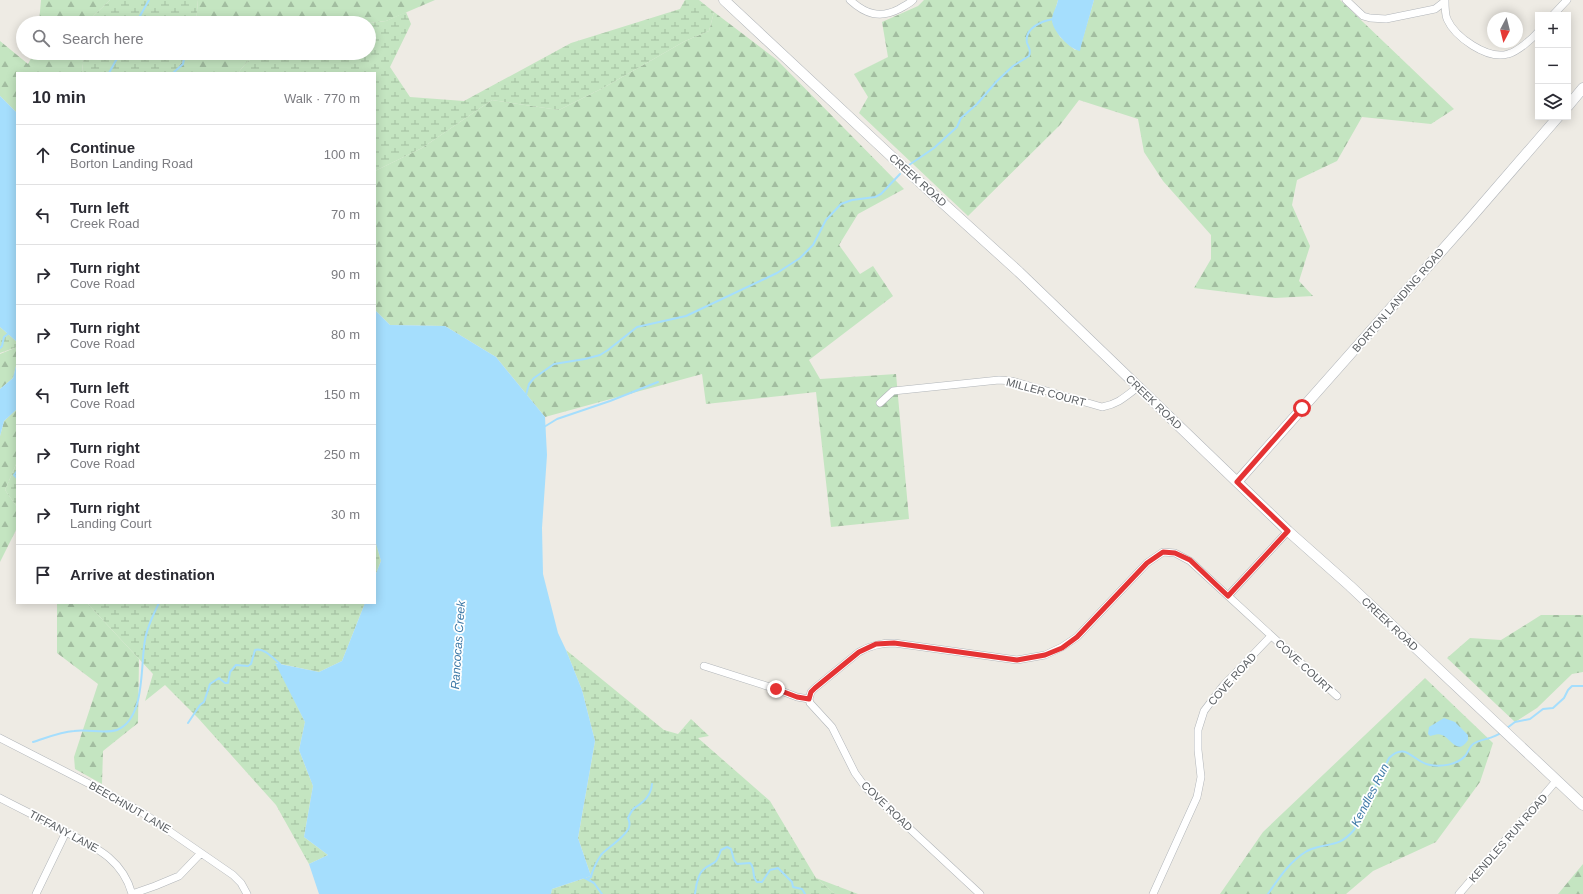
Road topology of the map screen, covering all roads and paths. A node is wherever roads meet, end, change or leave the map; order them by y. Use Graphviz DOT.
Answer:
graph roads {
  1 [pos="724,0"];
  2 [pos="850,0"];
  3 [pos="913,0"];
  4 [pos="1346,0"];
  5 [pos="1567,0"];
  6 [pos="1445,1"];
  7 [pos="1556,12"];
  8 [pos="1535,35"];
  9 [pos="1583,88"];
  10 [pos="1571,102"];
  11 [pos="1555,120"];
  12 [pos="1138,387"];
  13 [pos="880,403"];
  14 [pos="1237,482"];
  15 [pos="1288,531"];
  16 [pos="1228,596"];
  17 [pos="1271,636"];
  18 [pos="704,666"];
  19 [pos="1337,696"];
  20 [pos="809,699"];
  21 [pos="0,738"];
  22 [pos="1556,781"];
  23 [pos="0,798"];
  24 [pos="1583,805"];
  25 [pos="66,832"];
  26 [pos="201,852"];
  27 [pos="36,894"];
  28 [pos="132,894"];
  29 [pos="247,894"];
  30 [pos="980,894"];
  31 [pos="1153,894"];
  32 [pos="1459,894"];
  1 -- 12 [label="main road, CREEK ROAD"];
  2 -- 3 [label="street"];
  4 -- 6 [label="street"];
  5 -- 7 [label="street"];
  6 -- 8 [label="street"];
  9 -- 10 [label="main road"];
  11 -- 14 [label="main road, BORTON LANDING ROAD"];
  12 -- 13 [label="street, MILLER COURT"];
  12 -- 14 [label="main road, CREEK ROAD"];
  14 -- 15 [label="main road, CREEK ROAD"];
  15 -- 16 [label="street"];
  15 -- 22 [label="main road, CREEK ROAD"];
  16 -- 17 [label="street"];
  16 -- 20 [label="street"];
  17 -- 19 [label="street, COVE COURT"];
  17 -- 31 [label="street, COVE ROAD"];
  18 -- 20 [label="street"];
  20 -- 30 [label="street, COVE ROAD"];
  21 -- 26 [label="street, BEECHNUT LANE"];
  22 -- 24 [label="main road, CREEK ROAD"];
  22 -- 32 [label="street, KENDLES RUN ROAD"];
  23 -- 25 [label="street, TIFFANY LANE"];
  25 -- 27 [label="street"];
  25 -- 28 [label="street, TIFFANY LANE"];
  26 -- 28 [label="street"];
  26 -- 29 [label="street, BEECHNUT LANE"];
}
